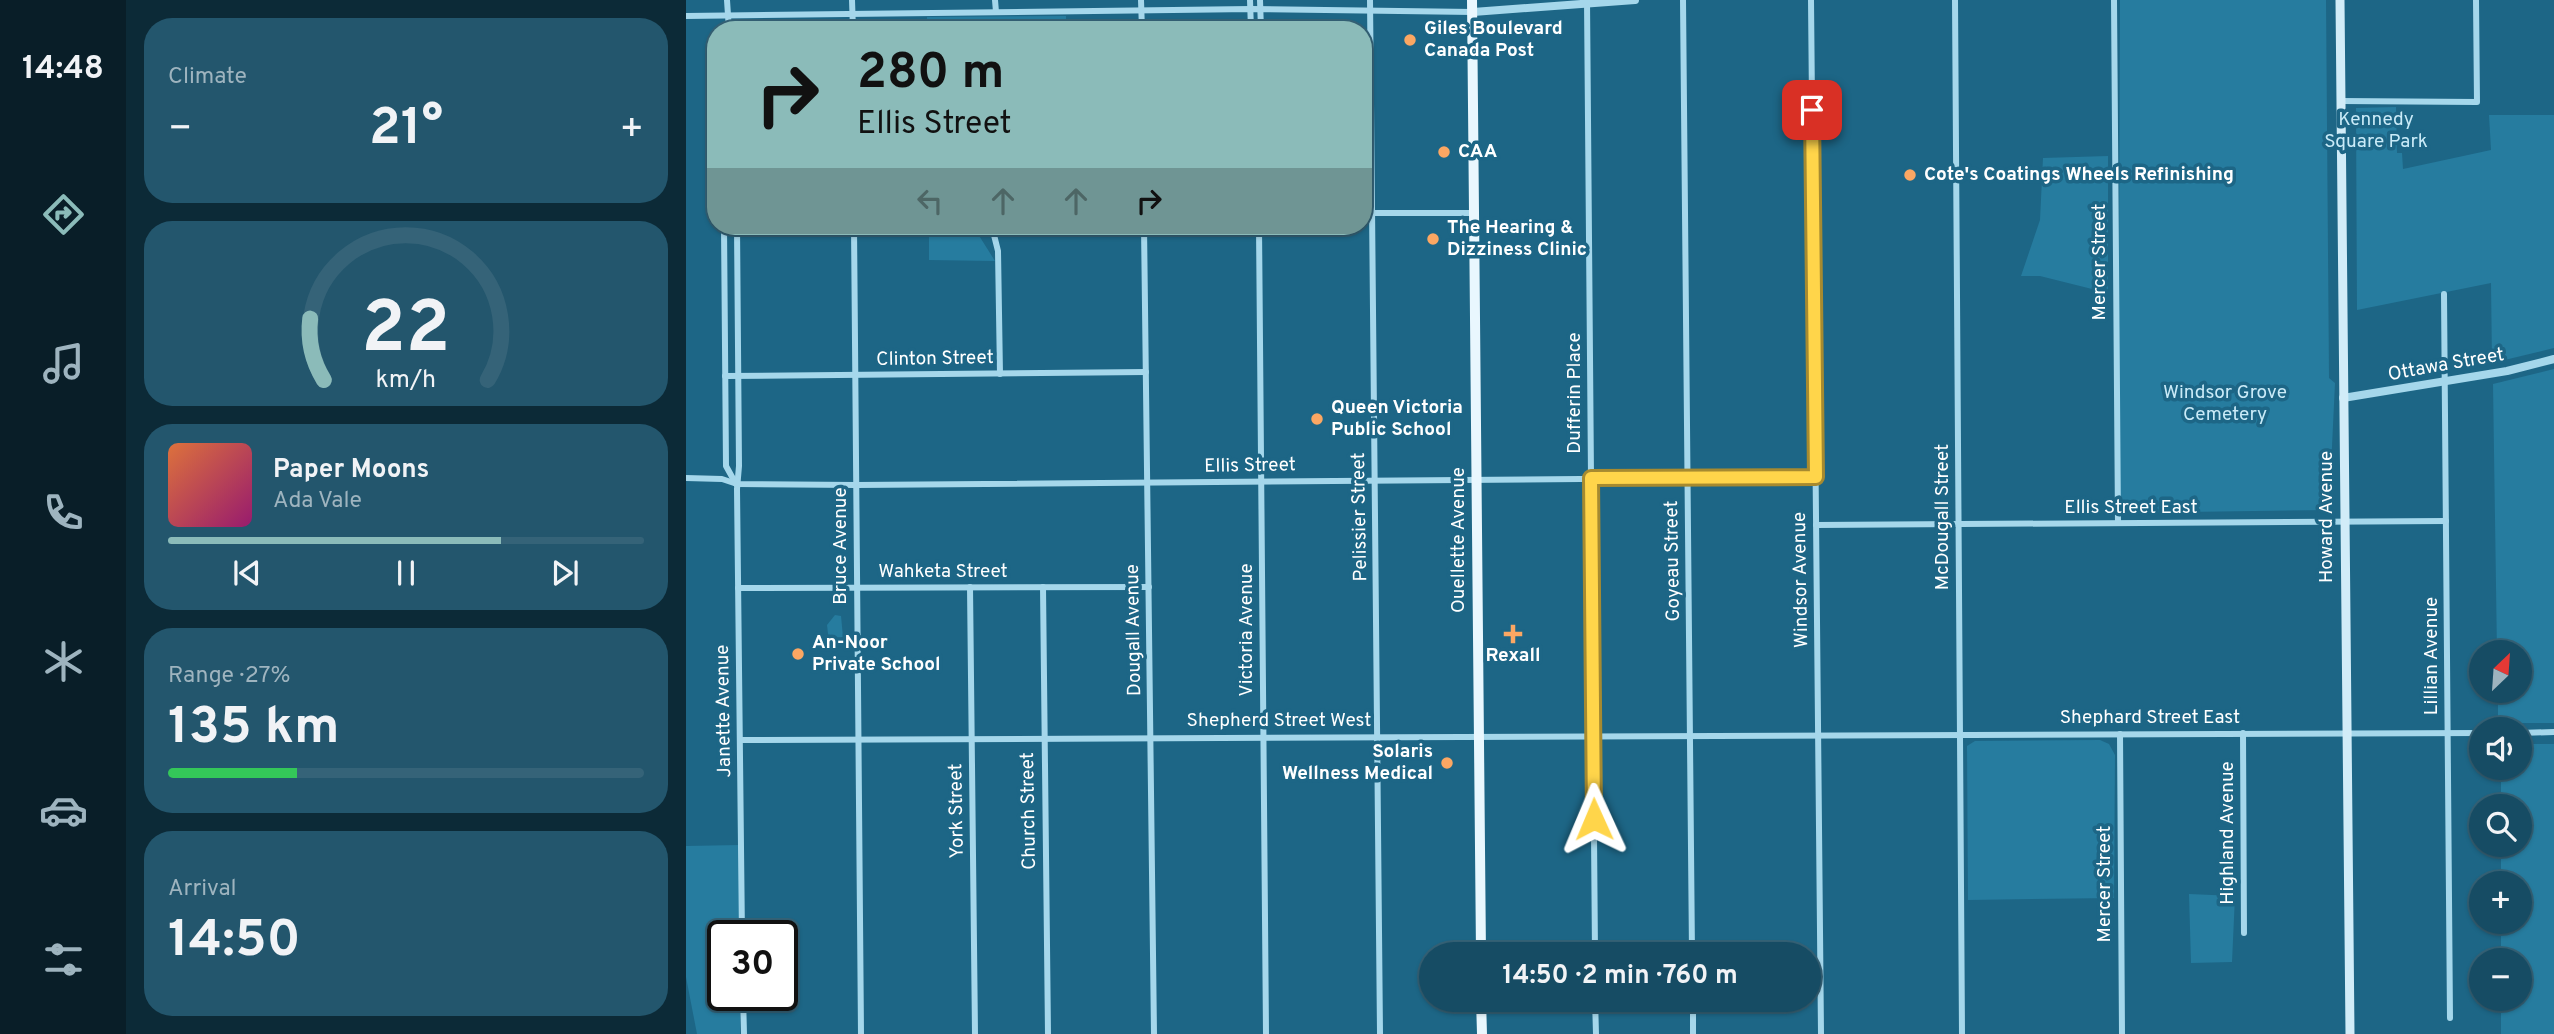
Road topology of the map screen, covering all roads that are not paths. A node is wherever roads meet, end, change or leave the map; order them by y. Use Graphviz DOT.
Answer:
graph roads {
  1 [pos="727,0"];
  2 [pos="852,0"];
  3 [pos="995,0"];
  4 [pos="1141,0"];
  5 [pos="1250,0"];
  6 [pos="1260,0"];
  7 [pos="1370,0"];
  8 [pos="1635,0"];
  9 [pos="1683,0"];
  10 [pos="1811,0"];
  11 [pos="1955,0"];
  12 [pos="2114,0"];
  13 [pos="2340,0"];
  14 [pos="2476,0"];
  15 [pos="1587,2"];
  16 [pos="1472,6"];
  17 [pos="1251,9"];
  18 [pos="1261,9"];
  19 [pos="1142,10"];
  20 [pos="1370,10"];
  21 [pos="996,12"];
  22 [pos="852,14"];
  23 [pos="729,15"];
  24 [pos="686,16"];
  25 [pos="729,21"];
  26 [pos="852,21"];
  27 [pos="1142,21"];
  28 [pos="1251,21"];
  29 [pos="1261,21"];
  30 [pos="1370,21"];
  31 [pos="2341,102"];
  32 [pos="1372,145"];
  33 [pos="1373,213"];
  34 [pos="1474,213"];
  35 [pos="724,235"];
  36 [pos="737,235"];
  37 [pos="854,235"];
  38 [pos="994,235"];
  39 [pos="1144,235"];
  40 [pos="1259,235"];
  41 [pos="2444,294"];
  42 [pos="2554,359"];
  43 [pos="1146,373"];
  44 [pos="1000,374"];
  45 [pos="855,375"];
  46 [pos="725,376"];
  47 [pos="738,376"];
  48 [pos="2445,381"];
  49 [pos="2343,398"];
  50 [pos="1816,477"];
  51 [pos="686,478"];
  52 [pos="1591,478"];
  53 [pos="1688,478"];
  54 [pos="1476,479"];
  55 [pos="1375,480"];
  56 [pos="1261,481"];
  57 [pos="1147,482"];
  58 [pos="737,484"];
  59 [pos="856,485"];
  60 [pos="2344,522"];
  61 [pos="2446,522"];
  62 [pos="2118,523"];
  63 [pos="1959,524"];
  64 [pos="1816,525"];
  65 [pos="970,587"];
  66 [pos="1043,587"];
  67 [pos="1149,587"];
  68 [pos="738,588"];
  69 [pos="857,588"];
  70 [pos="2448,732"];
  71 [pos="2554,732"];
  72 [pos="2243,733"];
  73 [pos="2347,733"];
  74 [pos="2469,733"];
  75 [pos="2532,733"];
  76 [pos="2120,734"];
  77 [pos="1960,735"];
  78 [pos="1264,736"];
  79 [pos="1377,736"];
  80 [pos="1478,736"];
  81 [pos="1593,736"];
  82 [pos="1690,736"];
  83 [pos="1818,736"];
  84 [pos="1044,737"];
  85 [pos="1150,737"];
  86 [pos="972,738"];
  87 [pos="858,739"];
  88 [pos="740,740"];
  89 [pos="743,920"];
  90 [pos="2245,933"];
  91 [pos="1480,942"];
  92 [pos="1595,942"];
  93 [pos="1692,942"];
  94 [pos="743,1011"];
  95 [pos="1481,1012"];
  96 [pos="1595,1012"];
  97 [pos="1693,1012"];
  98 [pos="2450,1018"];
  99 [pos="744,1034"];
  100 [pos="861,1034"];
  101 [pos="975,1034"];
  102 [pos="1048,1034"];
  103 [pos="1154,1034"];
  104 [pos="1266,1034"];
  105 [pos="1380,1034"];
  106 [pos="1482,1034"];
  107 [pos="1595,1034"];
  108 [pos="1693,1034"];
  109 [pos="1821,1034"];
  110 [pos="1962,1034"];
  111 [pos="2122,1034"];
  112 [pos="2350,1034"];
  1 -- 23 [label="street"];
  2 -- 22 [label="street"];
  3 -- 21 [label="street"];
  4 -- 19 [label="street"];
  5 -- 17 [label="street"];
  6 -- 18 [label="street"];
  7 -- 20 [label="street, Pelissier Street"];
  8 -- 15 [label="street"];
  9 -- 53 [label="street, Goyeau Street"];
  10 -- 50 [label="street, Windsor Avenue"];
  11 -- 63 [label="street, McDougall Street"];
  12 -- 62 [label="street, Mercer Street"];
  13 -- 31 [label="main road, Howard Avenue"];
  14 -- 31 [label="street"];
  15 -- 16 [label="street"];
  15 -- 52 [label="street, Dufferin Place"];
  16 -- 20 [label="street"];
  16 -- 34 [label="main road, Ouellette Avenue"];
  17 -- 18 [label="street"];
  17 -- 19 [label="street"];
  17 -- 28 [label="street"];
  18 -- 20 [label="street"];
  18 -- 29 [label="street"];
  19 -- 21 [label="street"];
  19 -- 27 [label="street"];
  20 -- 30 [label="street, Pelissier Street"];
  21 -- 22 [label="street"];
  22 -- 23 [label="street"];
  22 -- 26 [label="street"];
  23 -- 24 [label="street"];
  23 -- 25 [label="street"];
  31 -- 49 [label="main road, Howard Avenue"];
  32 -- 33 [label="street, Pelissier Street"];
  33 -- 34 [label="street"];
  33 -- 55 [label="street, Pelissier Street"];
  34 -- 54 [label="main road, Ouellette Avenue"];
  35 -- 46 [label="street, Janette Avenue"];
  36 -- 47 [label="street, Janette Avenue"];
  37 -- 45 [label="street, Bruce Avenue"];
  38 -- 44 [label="street"];
  39 -- 43 [label="street, Dougall Avenue"];
  40 -- 56 [label="street, Victoria Avenue"];
  41 -- 48 [label="street, Lillian Avenue"];
  42 -- 48 [label="street, Ottawa Street"];
  43 -- 44 [label="street, Clinton Street"];
  43 -- 57 [label="street, Dougall Avenue"];
  44 -- 45 [label="street, Clinton Street"];
  45 -- 47 [label="street, Clinton Street"];
  45 -- 59 [label="street, Bruce Avenue"];
  46 -- 47 [label="street, Clinton Street"];
  46 -- 58 [label="street, Janette Avenue"];
  47 -- 58 [label="street, Janette Avenue"];
  48 -- 49 [label="street, Ottawa Street"];
  48 -- 61 [label="street, Lillian Avenue"];
  49 -- 60 [label="main road, Howard Avenue"];
  50 -- 53 [label="street, Ellis Street"];
  50 -- 64 [label="street, Windsor Avenue"];
  51 -- 58 [label="street, Ellis Street"];
  52 -- 53 [label="street, Ellis Street"];
  52 -- 54 [label="street, Ellis Street"];
  52 -- 81 [label="street, Dufferin Place"];
  53 -- 82 [label="street, Goyeau Street"];
  54 -- 55 [label="street, Ellis Street"];
  54 -- 80 [label="main road, Ouellette Avenue"];
  55 -- 56 [label="street, Ellis Street"];
  55 -- 79 [label="street, Pelissier Street"];
  56 -- 57 [label="street, Ellis Street"];
  56 -- 78 [label="street, Victoria Avenue"];
  57 -- 59 [label="street, Ellis Street"];
  57 -- 67 [label="street, Dougall Avenue"];
  58 -- 59 [label="street, Ellis Street"];
  58 -- 68 [label="street, Janette Avenue"];
  59 -- 69 [label="street, Bruce Avenue"];
  60 -- 61 [label="street, Ellis Street East"];
  60 -- 62 [label="street, Ellis Street East"];
  60 -- 73 [label="main road, Howard Avenue"];
  61 -- 70 [label="street, Lillian Avenue"];
  62 -- 63 [label="street, Ellis Street East"];
  63 -- 64 [label="street, Ellis Street East"];
  63 -- 77 [label="street, McDougall Street"];
  64 -- 83 [label="street, Windsor Avenue"];
  65 -- 66 [label="street, Wahketa Street"];
  65 -- 69 [label="street, Wahketa Street"];
  65 -- 86 [label="street, York Street"];
  66 -- 67 [label="street, Wahketa Street"];
  66 -- 84 [label="street, Church Street"];
  67 -- 85 [label="street, Dougall Avenue"];
  68 -- 69 [label="street, Wahketa Street"];
  68 -- 88 [label="street, Janette Avenue"];
  69 -- 87 [label="street, Bruce Avenue"];
  70 -- 73 [label="street, Shephard Street East"];
  70 -- 74 [label="street, Shephard Street East"];
  70 -- 98 [label="street, Lillian Avenue"];
  71 -- 75 [label="street"];
  72 -- 73 [label="street, Shephard Street East"];
  72 -- 76 [label="street, Shephard Street East"];
  72 -- 90 [label="street, Highland Avenue"];
  73 -- 112 [label="main road, Howard Avenue"];
  76 -- 77 [label="street, Shephard Street East"];
  76 -- 111 [label="street, Mercer Street"];
  77 -- 83 [label="street, Shephard Street East"];
  77 -- 110 [label="street, McDougall Street"];
  78 -- 79 [label="street, Shepherd Street West"];
  78 -- 85 [label="street, Shepherd Street West"];
  78 -- 104 [label="street, Victoria Avenue"];
  79 -- 80 [label="street, Shepherd Street West"];
  79 -- 105 [label="street, Pelissier Street"];
  80 -- 81 [label="street, Shepherd Street West"];
  80 -- 91 [label="main road, Ouellette Avenue"];
  81 -- 82 [label="street, Shepherd Street West"];
  81 -- 92 [label="street, Dufferin Place"];
  82 -- 83 [label="street, Shepherd Street West"];
  82 -- 93 [label="street, Goyeau Street"];
  83 -- 109 [label="street, Windsor Avenue"];
  84 -- 85 [label="street, Shepherd Street West"];
  84 -- 86 [label="street, Shepherd Street West"];
  84 -- 102 [label="street, Church Street"];
  85 -- 103 [label="street, Dougall Avenue"];
  86 -- 87 [label="street, Shepherd Street West"];
  86 -- 101 [label="street, York Street"];
  87 -- 88 [label="street, Shepherd Street West"];
  87 -- 100 [label="street, Bruce Avenue"];
  88 -- 89 [label="street, Janette Avenue"];
  94 -- 99 [label="street"];
  95 -- 106 [label="main road"];
  96 -- 107 [label="street"];
  97 -- 108 [label="street"];
}
